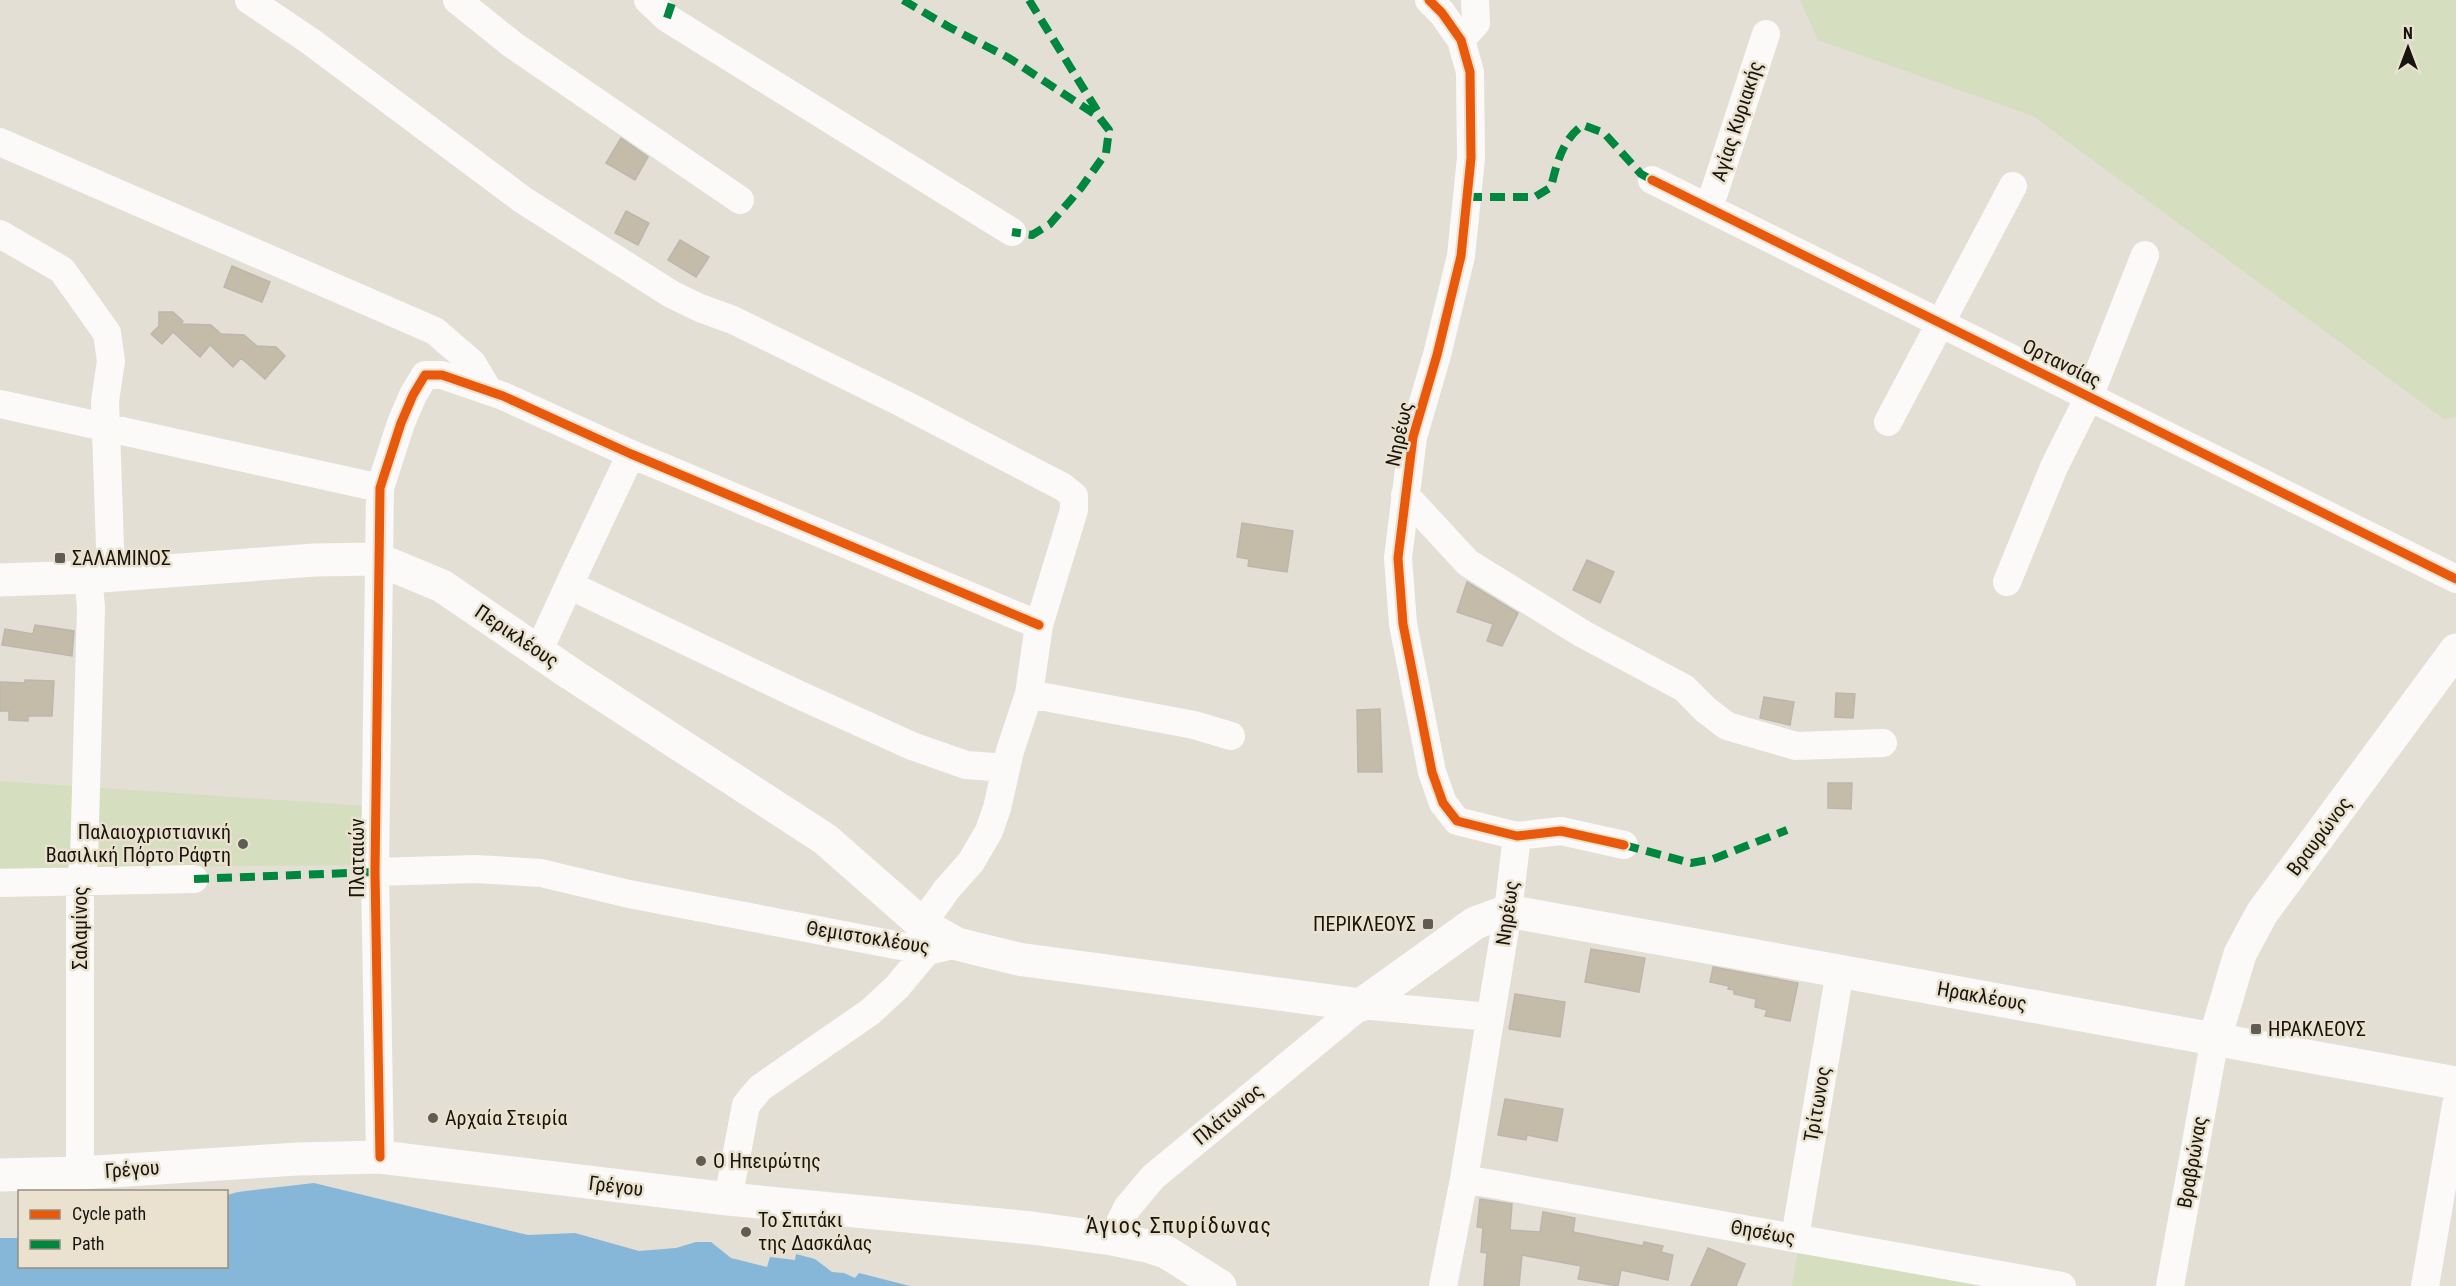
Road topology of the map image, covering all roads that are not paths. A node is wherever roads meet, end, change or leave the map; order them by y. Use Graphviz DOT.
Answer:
graph roads {
  1 [pos="249,0"];
  2 [pos="457,0"];
  3 [pos="648,0"];
  4 [pos="1428,0"];
  5 [pos="1475,0"];
  6 [pos="1766,34"];
  7 [pos="1461,39"];
  8 [pos="0,142"];
  9 [pos="1652,180"];
  10 [pos="2013,186"];
  11 [pos="740,200"];
  12 [pos="1709,208"];
  13 [pos="1012,232"];
  14 [pos="0,234"];
  15 [pos="2145,255"];
  16 [pos="1941,323"];
  17 [pos="488,390"];
  18 [pos="2089,397"];
  19 [pos="0,404"];
  20 [pos="1888,422"];
  21 [pos="106,428"];
  22 [pos="631,454"];
  23 [pos="380,488"];
  24 [pos="1405,495"];
  25 [pos="377,559"];
  26 [pos="99,576"];
  27 [pos="2456,579"];
  28 [pos="0,580"];
  29 [pos="2007,582"];
  30 [pos="569,585"];
  31 [pos="1039,625"];
  32 [pos="539,650"];
  33 [pos="2456,650"];
  34 [pos="1029,694"];
  35 [pos="1231,736"];
  36 [pos="1883,743"];
  37 [pos="1006,768"];
  38 [pos="1517,836"];
  39 [pos="1624,845"];
  40 [pos="375,872"];
  41 [pos="194,879"];
  42 [pos="80,880"];
  43 [pos="0,883"];
  44 [pos="1508,911"];
  45 [pos="935,940"];
  46 [pos="1840,970"];
  47 [pos="1361,1005"];
  48 [pos="1490,1017"];
  49 [pos="2215,1038"];
  50 [pos="2456,1083"];
  51 [pos="2456,1105"];
  52 [pos="380,1157"];
  53 [pos="80,1173"];
  54 [pos="0,1175"];
  55 [pos="1464,1179"];
  56 [pos="728,1199"];
  57 [pos="1795,1237"];
  58 [pos="1112,1239"];
  59 [pos="1220,1286"];
  60 [pos="1443,1286"];
  61 [pos="2062,1286"];
  62 [pos="2170,1286"];
  63 [pos="2425,1286"];
  1 -- 31 [label="street"];
  2 -- 11 [label="street"];
  3 -- 13 [label="street"];
  4 -- 7 [label="street, Νηρέως"];
  5 -- 7 [label="street"];
  6 -- 12 [label="street, Αγίας Κυριακής"];
  7 -- 24 [label="street, Νηρέως"];
  8 -- 17 [label="street"];
  9 -- 12 [label="street, Ορτανσίας"];
  10 -- 16 [label="street"];
  12 -- 16 [label="street, Ορτανσίας"];
  14 -- 21 [label="street, Σαλαμίνος"];
  15 -- 18 [label="street"];
  16 -- 18 [label="street, Ορτανσίας"];
  16 -- 20 [label="street"];
  17 -- 22 [label="street"];
  17 -- 23 [label="street, Πλαταιών"];
  18 -- 27 [label="street, Ορτανσίας"];
  18 -- 29 [label="street"];
  19 -- 21 [label="street"];
  21 -- 23 [label="street"];
  21 -- 26 [label="street, Σαλαμίνος"];
  22 -- 30 [label="street"];
  22 -- 31 [label="street"];
  23 -- 25 [label="street, Πλαταιών"];
  24 -- 36 [label="street"];
  24 -- 38 [label="street, Νηρέως"];
  25 -- 26 [label="main road, Περικλέους"];
  25 -- 32 [label="main road, Περικλέους"];
  25 -- 40 [label="street, Πλαταιών"];
  26 -- 28 [label="main road, Περικλέους"];
  26 -- 42 [label="street, Σαλαμίνος"];
  30 -- 32 [label="street"];
  30 -- 37 [label="street"];
  31 -- 34 [label="street"];
  32 -- 45 [label="main road, Περικλέους"];
  33 -- 49 [label="main road, Βραυρώνος"];
  34 -- 35 [label="street"];
  34 -- 37 [label="street"];
  37 -- 45 [label="street"];
  38 -- 39 [label="street"];
  38 -- 44 [label="street, Νηρέως"];
  40 -- 45 [label="street, Θεμιστοκλέους"];
  40 -- 52 [label="street, Πλαταιών"];
  41 -- 42 [label="street"];
  42 -- 43 [label="street"];
  42 -- 53 [label="street, Σαλαμίνος"];
  44 -- 46 [label="main road, Ηρακλέους"];
  44 -- 47 [label="main road"];
  44 -- 48 [label="street, Νηρέως"];
  45 -- 47 [label="main road, Θεμιστοκλέους"];
  45 -- 56 [label="street"];
  46 -- 49 [label="main road, Ηρακλέους"];
  46 -- 57 [label="street, Τρίτωνος"];
  47 -- 48 [label="street"];
  47 -- 58 [label="street, Πλάτωνος"];
  48 -- 55 [label="street, Νηρέως"];
  49 -- 50 [label="main road, Ηρακλέους"];
  49 -- 62 [label="street, Βραβρώνας"];
  51 -- 63 [label="street"];
  52 -- 53 [label="main road, Γρέγου"];
  52 -- 56 [label="main road, Γρέγου"];
  53 -- 54 [label="main road, Γρέγου"];
  55 -- 57 [label="street, Θησέως"];
  55 -- 60 [label="street, Νηρέως"];
  56 -- 58 [label="main road, Γρέγου"];
  57 -- 61 [label="street, Θησέως"];
  58 -- 59 [label="main road, Γρέγου"];
}
